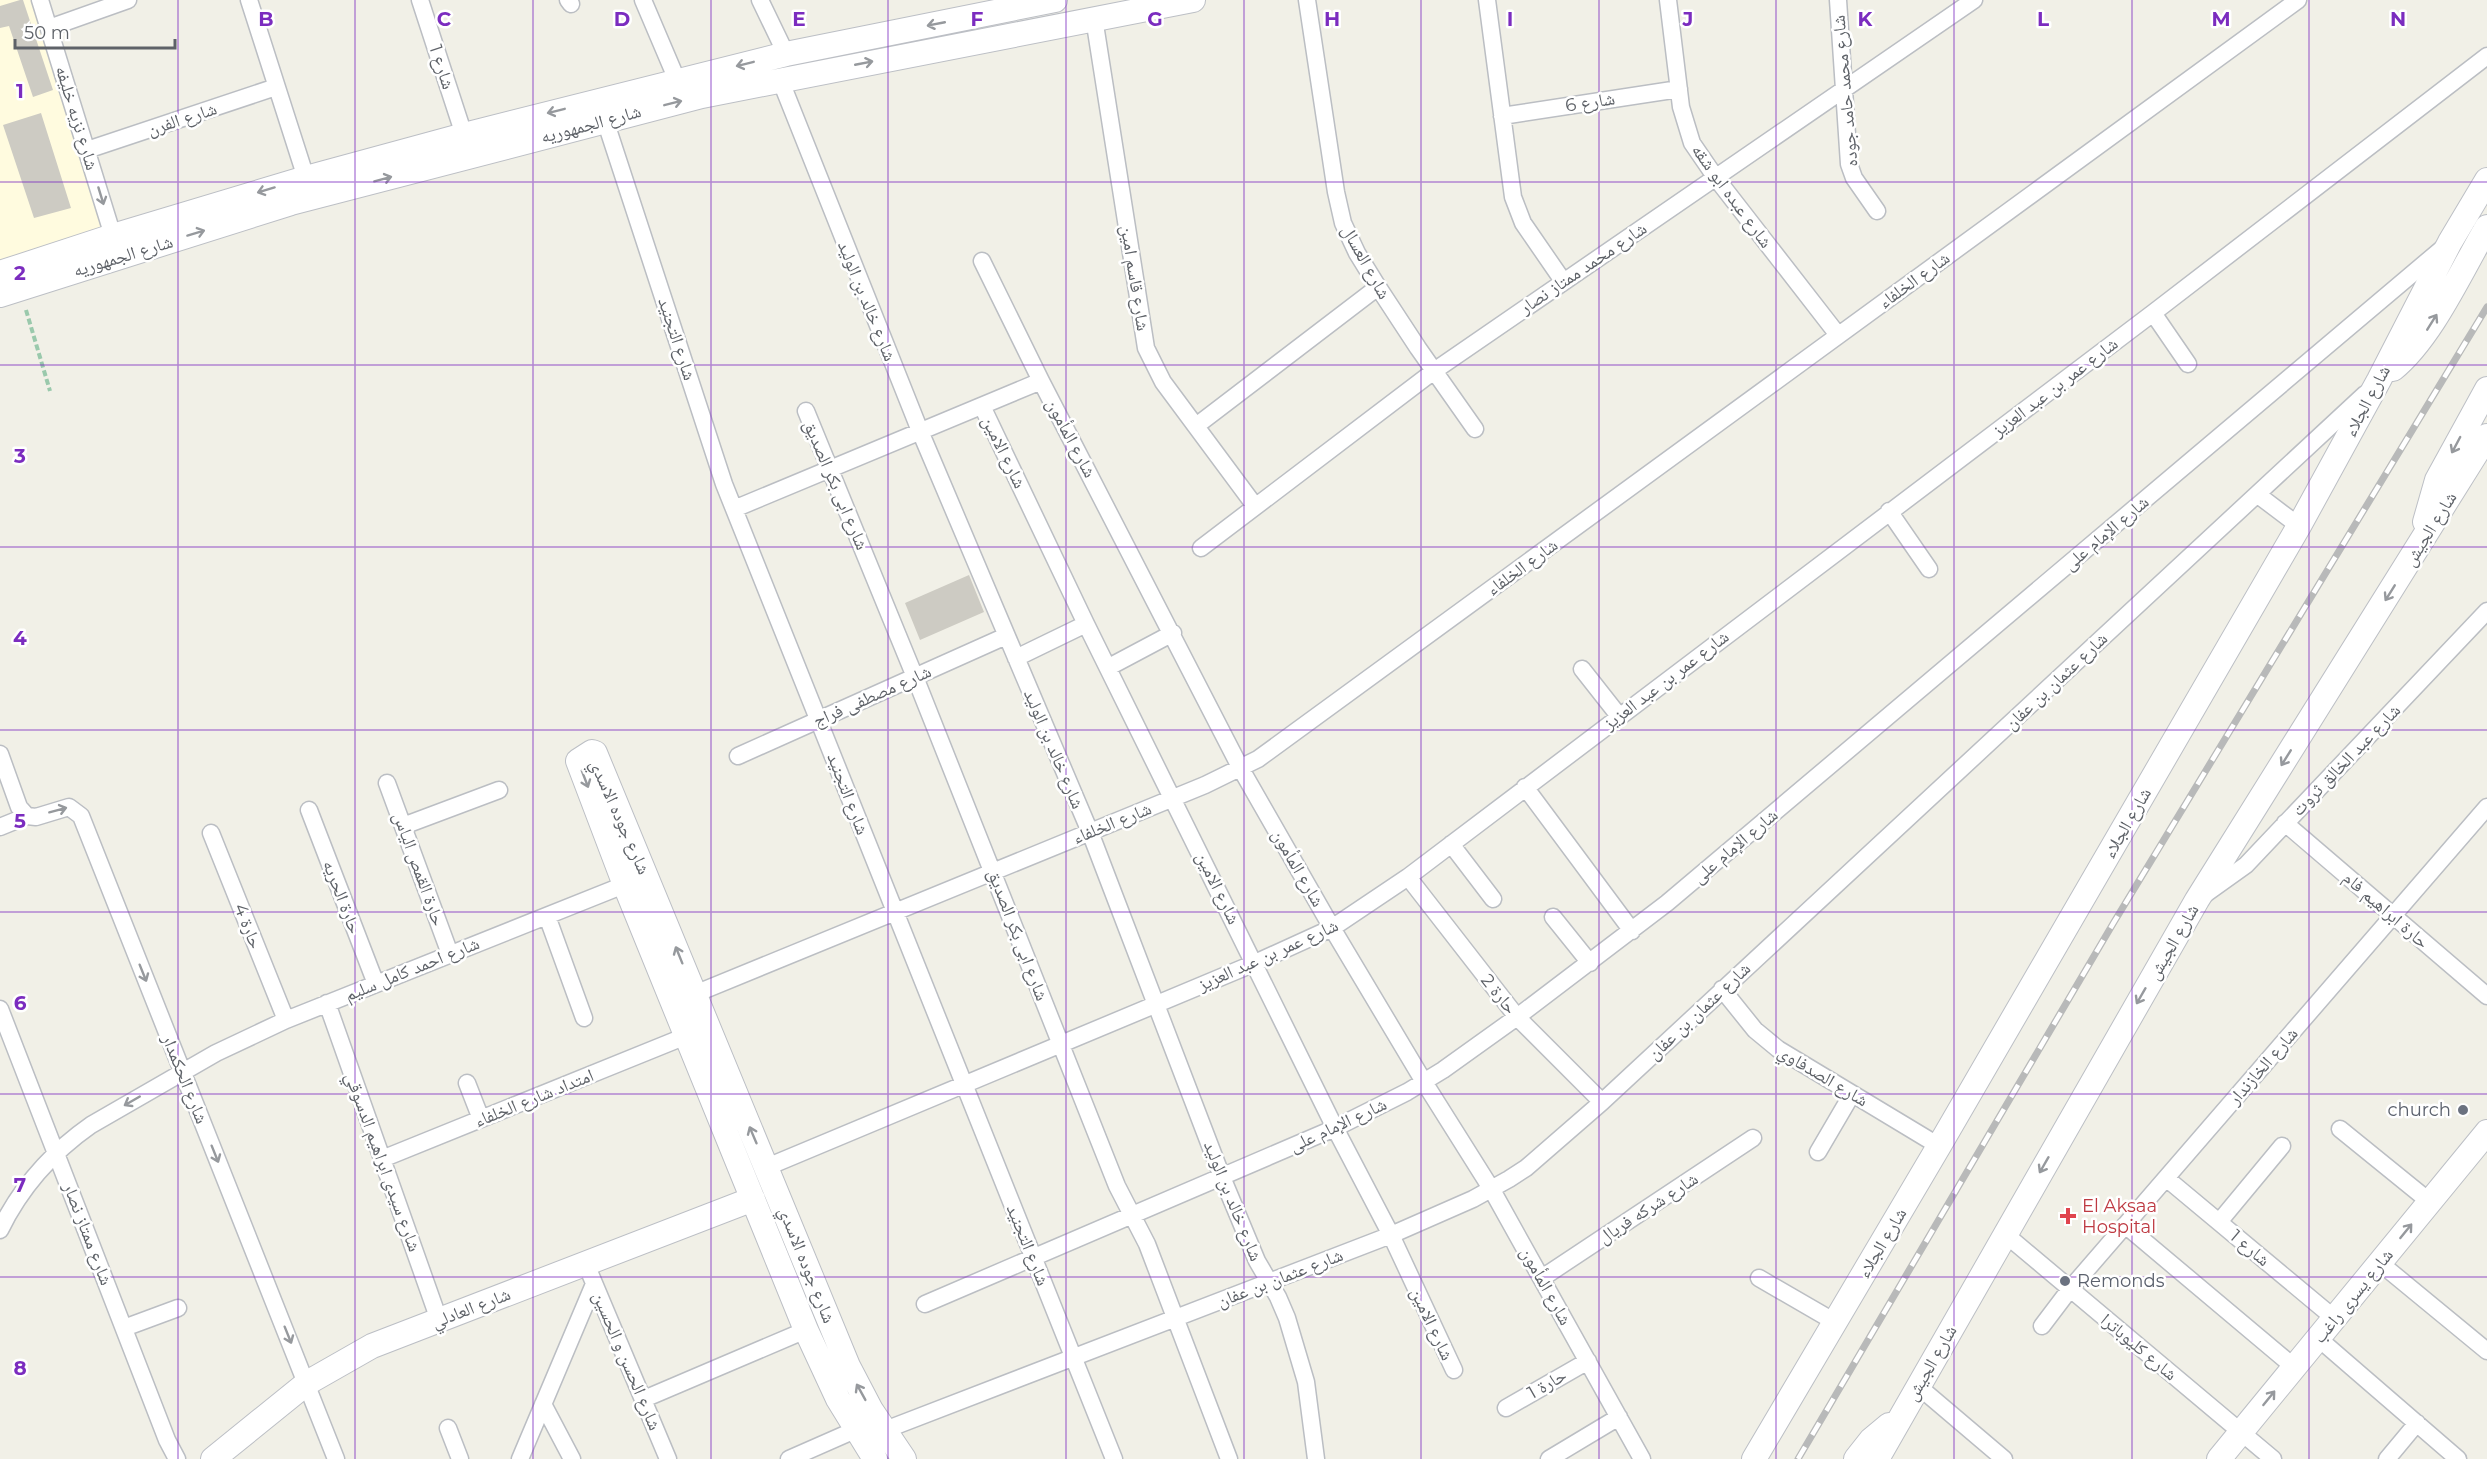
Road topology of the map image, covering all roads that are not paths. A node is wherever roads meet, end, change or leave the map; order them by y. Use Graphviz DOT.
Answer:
graph roads {
  1 [pos="40,0"];
  2 [pos="128,0"];
  3 [pos="249,0"];
  4 [pos="420,0"];
  5 [pos="643,0"];
  6 [pos="760,0"];
  7 [pos="1055,0"];
  8 [pos="1193,0"];
  9 [pos="1306,0"];
  10 [pos="1487,0"];
  11 [pos="1668,0"];
  12 [pos="1838,0"];
  13 [pos="1974,0"];
  14 [pos="2298,0"];
  15 [pos="1094,18"];
  16 [pos="49,28"];
  17 [pos="786,54"];
  18 [pos="2487,56"];
  19 [pos="780,79"];
  20 [pos="677,81"];
  21 [pos="276,87"];
  22 [pos="1678,89"];
  23 [pos="1844,89"];
  24 [pos="1502,116"];
  25 [pos="604,120"];
  26 [pos="464,135"];
  27 [pos="87,150"];
  28 [pos="306,178"];
  29 [pos="1716,178"];
  30 [pos="2487,180"];
  31 [pos="1877,211"];
  32 [pos="2487,227"];
  33 [pos="113,236"];
  34 [pos="2450,242"];
  35 [pos="982,261"];
  36 [pos="0,273"];
  37 [pos="1563,281"];
  38 [pos="1378,287"];
  39 [pos="10,292"];
  40 [pos="2154,313"];
  41 [pos="1838,335"];
  42 [pos="2188,364"];
  43 [pos="1434,371"];
  44 [pos="2379,380"];
  45 [pos="1041,381"];
  46 [pos="2486,391"];
  47 [pos="982,406"];
  48 [pos="806,411"];
  49 [pos="1196,426"];
  50 [pos="1475,429"];
  51 [pos="920,431"];
  52 [pos="2487,436"];
  53 [pos="830,469"];
  54 [pos="2258,495"];
  55 [pos="1255,506"];
  56 [pos="734,509"];
  57 [pos="1889,511"];
  58 [pos="2299,526"];
  59 [pos="2422,542"];
  60 [pos="1201,548"];
  61 [pos="1929,569"];
  62 [pos="2487,611"];
  63 [pos="1086,624"];
  64 [pos="1173,633"];
  65 [pos="1006,636"];
  66 [pos="1016,658"];
  67 [pos="1109,667"];
  68 [pos="1582,669"];
  69 [pos="915,677"];
  70 [pos="1618,716"];
  71 [pos="819,718"];
  72 [pos="0,754"];
  73 [pos="738,756"];
  74 [pos="1241,769"];
  75 [pos="387,783"];
  76 [pos="1525,787"];
  77 [pos="499,790"];
  78 [pos="1174,798"];
  79 [pos="2487,807"];
  80 [pos="309,810"];
  81 [pos="27,816"];
  82 [pos="2285,823"];
  83 [pos="403,826"];
  84 [pos="0,827"];
  85 [pos="211,832"];
  86 [pos="1089,832"];
  87 [pos="1451,844"];
  88 [pos="993,872"];
  89 [pos="1408,877"];
  90 [pos="636,881"];
  91 [pos="1493,899"];
  92 [pos="2197,900"];
  93 [pos="894,912"];
  94 [pos="2393,915"];
  95 [pos="547,916"];
  96 [pos="1553,917"];
  97 [pos="1332,928"];
  98 [pos="1632,931"];
  99 [pos="450,954"];
  100 [pos="1255,963"];
  101 [pos="1590,963"];
  102 [pos="376,984"];
  103 [pos="1722,989"];
  104 [pos="2487,996"];
  105 [pos="684,998"];
  106 [pos="327,1004"];
  107 [pos="1156,1004"];
  108 [pos="0,1009"];
  109 [pos="1517,1017"];
  110 [pos="584,1018"];
  111 [pos="286,1020"];
  112 [pos="686,1036"];
  113 [pos="1060,1045"];
  114 [pos="182,1072"];
  115 [pos="1424,1082"];
  116 [pos="467,1083"];
  117 [pos="963,1085"];
  118 [pos="1852,1094"];
  119 [pos="1602,1102"];
  120 [pos="481,1119"];
  121 [pos="1335,1128"];
  122 [pos="2340,1129"];
  123 [pos="2487,1132"];
  124 [pos="1753,1138"];
  125 [pos="1939,1146"];
  126 [pos="2282,1146"];
  127 [pos="56,1151"];
  128 [pos="1818,1152"];
  129 [pos="382,1159"];
  130 [pos="766,1167"];
  131 [pos="1222,1176"];
  132 [pos="2166,1178"];
  133 [pos="1492,1190"];
  134 [pos="753,1199"];
  135 [pos="2430,1202"];
  136 [pos="1132,1215"];
  137 [pos="2,1222"];
  138 [pos="2219,1222"];
  139 [pos="2126,1225"];
  140 [pos="1391,1234"];
  141 [pos="2005,1234"];
  142 [pos="1033,1258"];
  143 [pos="2380,1263"];
  144 [pos="590,1274"];
  145 [pos="1542,1278"];
  146 [pos="1760,1278"];
  147 [pos="1270,1282"];
  148 [pos="2070,1289"];
  149 [pos="925,1304"];
  150 [pos="178,1308"];
  151 [pos="1177,1317"];
  152 [pos="2334,1318"];
  153 [pos="439,1320"];
  154 [pos="1834,1323"];
  155 [pos="2042,1326"];
  156 [pos="124,1328"];
  157 [pos="806,1330"];
  158 [pos="2318,1338"];
  159 [pos="2487,1351"];
  160 [pos="1073,1358"];
  161 [pos="1588,1361"];
  162 [pos="2294,1367"];
  163 [pos="1454,1370"];
  164 [pos="307,1383"];
  165 [pos="1918,1386"];
  166 [pos="644,1399"];
  167 [pos="543,1404"];
  168 [pos="1506,1408"];
  169 [pos="1901,1416"];
  170 [pos="1619,1418"];
  171 [pos="2416,1423"];
  172 [pos="448,1428"];
  173 [pos="855,1430"];
  174 [pos="885,1430"];
  175 [pos="2241,1432"];
  176 [pos="177,1459"];
  177 [pos="213,1459"];
  178 [pos="336,1459"];
  179 [pos="459,1459"];
  180 [pos="520,1459"];
  181 [pos="572,1459"];
  182 [pos="668,1459"];
  183 [pos="789,1459"];
  184 [pos="875,1459"];
  185 [pos="904,1459"];
  186 [pos="1114,1459"];
  187 [pos="1229,1459"];
  188 [pos="1316,1459"];
  189 [pos="1549,1459"];
  190 [pos="1642,1459"];
  191 [pos="1754,1459"];
  192 [pos="1856,1459"];
  193 [pos="1877,1459"];
  194 [pos="2004,1459"];
  195 [pos="2219,1459"];
  196 [pos="2273,1459"];
  197 [pos="2387,1459"];
  198 [pos="2458,1459"];
  1 -- 16 [label="street, شارع نزيه خليفه"];
  2 -- 16 [label="street"];
  3 -- 21 [label="street"];
  4 -- 26 [label="street, شارع 1"];
  5 -- 20 [label="street"];
  6 -- 17 [label="street"];
  7 -- 17 [label="street, شارع الجمهوريه, one-way"];
  8 -- 15 [label="street, شارع الجمهوريه"];
  9 -- 38 [label="street, شارع العسال"];
  10 -- 24 [label="street"];
  11 -- 22 [label="street, شارع عبده ابو شقه"];
  12 -- 23 [label="street, شارع محمد حامد جوده"];
  13 -- 23 [label="street, شارع محمد ممتاز نصار"];
  14 -- 41 [label="street, شارع الخلفاء"];
  19 -- 15 [label="street, شارع الجمهوريه, one-way"];
  15 -- 49 [label="street, شارع قاسم امين"];
  16 -- 27 [label="street, شارع نزيه خليفه"];
  17 -- 20 [label="street, شارع الجمهوريه, one-way"];
  18 -- 40 [label="street, شارع عمر بن عبد العزيز"];
  25 -- 19 [label="street, شارع الجمهوريه, one-way"];
  19 -- 51 [label="street, شارع خالد بن الوليد"];
  20 -- 26 [label="street, شارع الجمهوريه, one-way"];
  21 -- 27 [label="street, شارع الفرن"];
  21 -- 28 [label="street"];
  22 -- 24 [label="street, شارع 6"];
  22 -- 29 [label="street, شارع عبده ابو شقه"];
  23 -- 29 [label="street, شارع محمد ممتاز نصار"];
  23 -- 31 [label="street, شارع محمد حامد جوده"];
  24 -- 37 [label="street"];
  39 -- 25 [label="street, شارع الجمهوريه, one-way"];
  25 -- 56 [label="street, شارع التجنيد"];
  26 -- 28 [label="street, شارع الجمهوريه"];
  27 -- 33 [label="street, شارع نزيه خليفه, one-way"];
  28 -- 33 [label="street, شارع الجمهوريه, one-way"];
  29 -- 37 [label="street, شارع محمد ممتاز نصار"];
  29 -- 41 [label="street, شارع عبده ابو شقه"];
  30 -- 34 [label="street, شارع الجلاء"];
  44 -- 32 [label="street, one-way"];
  33 -- 36 [label="street, شارع الجمهوريه"];
  34 -- 44 [label="street, شارع الجلاء"];
  34 -- 98 [label="street, شارع الإمام على"];
  35 -- 45 [label="street, شارع المأمون"];
  37 -- 43 [label="street, شارع محمد ممتاز نصار"];
  38 -- 43 [label="street, شارع العسال"];
  38 -- 49 [label="street"];
  40 -- 42 [label="street"];
  40 -- 57 [label="street, شارع عمر بن عبد العزيز"];
  41 -- 74 [label="street, شارع الخلفاء"];
  43 -- 50 [label="street, شارع العسال"];
  43 -- 55 [label="street, شارع محمد ممتاز نصار"];
  44 -- 54 [label="street, شارع عثمان بن عفان"];
  44 -- 58 [label="street, شارع الجلاء"];
  45 -- 47 [label="street"];
  45 -- 64 [label="street, شارع المأمون"];
  46 -- 59 [label="street, one-way"];
  47 -- 51 [label="street"];
  47 -- 63 [label="street, شارع الامين"];
  48 -- 53 [label="street, شارع ابى بكر الصديق"];
  49 -- 55 [label="street, شارع قاسم امين"];
  51 -- 53 [label="street"];
  51 -- 65 [label="street, شارع خالد بن الوليد"];
  52 -- 59 [label="street, شارع الجيش"];
  53 -- 56 [label="street"];
  53 -- 69 [label="street, شارع ابى بكر الصديق"];
  54 -- 58 [label="street"];
  54 -- 103 [label="street, شارع عثمان بن عفان"];
  55 -- 60 [label="street, شارع محمد ممتاز نصار"];
  56 -- 71 [label="street, شارع التجنيد"];
  57 -- 61 [label="street"];
  57 -- 70 [label="street, شارع عمر بن عبد العزيز"];
  58 -- 125 [label="street, شارع الجلاء"];
  59 -- 92 [label="street, شارع الجيش, one-way"];
  62 -- 82 [label="street, شارع عبد الخالق ثروت"];
  63 -- 66 [label="street"];
  63 -- 67 [label="street, شارع الامين"];
  64 -- 67 [label="street"];
  64 -- 74 [label="street, شارع المأمون"];
  65 -- 66 [label="street, شارع خالد بن الوليد"];
  65 -- 69 [label="street, شارع مصطفى فراج"];
  66 -- 86 [label="street, شارع خالد بن الوليد"];
  67 -- 78 [label="street, شارع الامين"];
  68 -- 70 [label="street"];
  69 -- 71 [label="street, شارع مصطفى فراج"];
  69 -- 88 [label="street, شارع ابى بكر الصديق"];
  70 -- 76 [label="street, شارع عمر بن عبد العزيز"];
  71 -- 73 [label="street, شارع مصطفى فراج"];
  71 -- 93 [label="street, شارع التجنيد"];
  72 -- 81 [label="street"];
  74 -- 78 [label="street, شارع الخلفاء"];
  74 -- 97 [label="street, شارع المأمون"];
  75 -- 83 [label="street, حارة القمص الياس"];
  76 -- 87 [label="street, شارع عمر بن عبد العزيز"];
  76 -- 98 [label="street"];
  77 -- 83 [label="street"];
  78 -- 86 [label="street, شارع الخلفاء"];
  78 -- 100 [label="street, شارع الامين"];
  79 -- 94 [label="street, شارع الخازندار"];
  80 -- 102 [label="street, حارة الحريه"];
  81 -- 84 [label="street, شارع الحكمدار"];
  81 -- 114 [label="street, شارع الحكمدار, one-way"];
  82 -- 92 [label="street, شارع عبد الخالق ثروت"];
  82 -- 94 [label="street, حارة ابراهيم فام"];
  83 -- 99 [label="street, حارة القمص الياس"];
  85 -- 111 [label="street, حارة 4"];
  86 -- 88 [label="street, شارع الخلفاء"];
  86 -- 107 [label="street, شارع خالد بن الوليد"];
  87 -- 89 [label="street, شارع عمر بن عبد العزيز"];
  87 -- 91 [label="street"];
  88 -- 93 [label="street, شارع الخلفاء"];
  88 -- 113 [label="street, شارع ابى بكر الصديق"];
  89 -- 97 [label="street, شارع عمر بن عبد العزيز"];
  89 -- 109 [label="street, حارة 2"];
  90 -- 95 [label="street, شارع احمد كامل سليم"];
  90 -- 105 [label="street, شارع جوده الاسدي"];
  92 -- 141 [label="street, شارع الجيش, one-way"];
  93 -- 105 [label="street, شارع الخلفاء"];
  93 -- 117 [label="street, شارع التجنيد"];
  94 -- 104 [label="street, حارة ابراهيم فام"];
  94 -- 132 [label="street, شارع الخازندار"];
  95 -- 99 [label="street, شارع احمد كامل سليم"];
  95 -- 110 [label="street"];
  96 -- 101 [label="street"];
  97 -- 100 [label="street, شارع عمر بن عبد العزيز"];
  97 -- 115 [label="street, شارع المأمون"];
  98 -- 101 [label="street, شارع الإمام على"];
  99 -- 102 [label="street, شارع احمد كامل سليم"];
  100 -- 107 [label="street, شارع عمر بن عبد العزيز"];
  100 -- 121 [label="street, شارع الامين"];
  101 -- 109 [label="street, شارع الإمام على"];
  102 -- 106 [label="street, شارع احمد كامل سليم"];
  103 -- 118 [label="street, شارع الصدفاوي"];
  103 -- 119 [label="street, شارع عثمان بن عفان"];
  105 -- 112 [label="street, شارع جوده الاسدي"];
  130 -- 105 [label="street, شارع جوده الاسدي, one-way"];
  106 -- 111 [label="street, شارع احمد كامل سليم"];
  106 -- 129 [label="street, شارع سيدى ابراهيم الدسوقي"];
  107 -- 113 [label="street, شارع عمر بن عبد العزيز"];
  107 -- 131 [label="street, شارع خالد بن الوليد"];
  108 -- 127 [label="street, شارع ممتاز نصار"];
  109 -- 115 [label="street, شارع الإمام على"];
  109 -- 119 [label="street, حارة 2"];
  111 -- 114 [label="street, شارع احمد كامل سليم"];
  112 -- 120 [label="street, امتداد شارع الخلفاء"];
  112 -- 134 [label="street, شارع جوده الاسدي"];
  113 -- 117 [label="street, شارع عمر بن عبد العزيز"];
  113 -- 136 [label="street, شارع ابى بكر الصديق"];
  114 -- 127 [label="street, شارع احمد كامل سليم, one-way"];
  114 -- 164 [label="street, شارع الحكمدار, one-way"];
  115 -- 121 [label="street, شارع الإمام على"];
  115 -- 133 [label="street, شارع المأمون"];
  116 -- 120 [label="street"];
  117 -- 130 [label="street, شارع عمر بن عبد العزيز"];
  117 -- 142 [label="street, شارع التجنيد"];
  118 -- 125 [label="street, شارع الصدفاوي"];
  118 -- 128 [label="street"];
  119 -- 133 [label="street, شارع عثمان بن عفان"];
  120 -- 129 [label="street, امتداد شارع الخلفاء"];
  121 -- 131 [label="street, شارع الإمام على"];
  121 -- 140 [label="street, شارع الامين"];
  122 -- 135 [label="street"];
  123 -- 135 [label="street, شارع يسرى راغب"];
  124 -- 145 [label="street, شارع شركه فريال"];
  125 -- 154 [label="street, شارع الجلاء"];
  126 -- 138 [label="street"];
  127 -- 137 [label="street, شارع احمد كامل سليم"];
  127 -- 156 [label="street, شارع ممتاز نصار"];
  129 -- 153 [label="street, شارع سيدى ابراهيم الدسوقي"];
  174 -- 130 [label="street, شارع جوده الاسدي, one-way"];
  131 -- 136 [label="street, شارع الإمام على"];
  131 -- 147 [label="street, شارع خالد بن الوليد"];
  132 -- 138 [label="street, شارع 1"];
  132 -- 139 [label="street, شارع الخازندار"];
  133 -- 140 [label="street, شارع عثمان بن عفان"];
  133 -- 145 [label="street, شارع المأمون"];
  134 -- 144 [label="street, شارع العادلي"];
  134 -- 157 [label="street, شارع جوده الاسدي"];
  143 -- 135 [label="street, شارع يسرى راغب, one-way"];
  136 -- 142 [label="street, شارع الإمام على"];
  136 -- 151 [label="street, شارع ابى بكر الصديق"];
  138 -- 152 [label="street, شارع 1"];
  139 -- 148 [label="street, شارع الخازندار"];
  139 -- 162 [label="street"];
  140 -- 147 [label="street, شارع عثمان بن عفان"];
  140 -- 163 [label="street, شارع الامين"];
  141 -- 148 [label="street, شارع كليوباترا"];
  141 -- 165 [label="street, شارع الجيش"];
  142 -- 149 [label="street, شارع الإمام على"];
  142 -- 160 [label="street, شارع التجنيد"];
  143 -- 152 [label="street, شارع يسرى راغب"];
  143 -- 159 [label="street"];
  144 -- 153 [label="street, شارع العادلي"];
  144 -- 166 [label="street, شارع الحسن و الحسين"];
  144 -- 167 [label="street"];
  145 -- 161 [label="street, شارع المأمون"];
  146 -- 154 [label="street"];
  147 -- 151 [label="street, شارع عثمان بن عفان"];
  147 -- 188 [label="street, شارع خالد بن الوليد"];
  148 -- 155 [label="street, شارع الخازندار"];
  148 -- 175 [label="street, شارع كليوباترا"];
  150 -- 156 [label="street"];
  151 -- 160 [label="street, شارع عثمان بن عفان"];
  151 -- 187 [label="street, شارع ابى بكر الصديق"];
  152 -- 158 [label="street, شارع يسرى راغب"];
  153 -- 164 [label="street, شارع العادلي"];
  154 -- 191 [label="street, شارع الجلاء"];
  156 -- 176 [label="street, شارع ممتاز نصار"];
  157 -- 166 [label="street"];
  157 -- 173 [label="street, شارع جوده الاسدي"];
  158 -- 162 [label="street, شارع يسرى راغب"];
  158 -- 171 [label="street"];
  160 -- 174 [label="street, شارع عثمان بن عفان"];
  160 -- 186 [label="street, شارع التجنيد"];
  161 -- 168 [label="street, حارة 1"];
  161 -- 170 [label="street, شارع المأمون"];
  175 -- 162 [label="street, شارع يسرى راغب, one-way"];
  164 -- 177 [label="street, شارع العادلي"];
  164 -- 178 [label="street, شارع الحكمدار"];
  165 -- 169 [label="street, شارع الجيش"];
  165 -- 194 [label="street"];
  166 -- 182 [label="street, شارع الحسن و الحسين"];
  167 -- 180 [label="street"];
  167 -- 181 [label="street"];
  169 -- 192 [label="street"];
  169 -- 193 [label="street, شارع الجيش"];
  170 -- 189 [label="street"];
  170 -- 190 [label="street, شارع المأمون"];
  171 -- 197 [label="street"];
  171 -- 198 [label="street"];
  172 -- 179 [label="street"];
  173 -- 183 [label="street"];
  173 -- 184 [label="street, شارع جوده الاسدي"];
  174 -- 185 [label="street, شارع جوده الاسدي"];
  175 -- 195 [label="street, شارع يسرى راغب"];
  175 -- 196 [label="street, شارع كليوباترا"];
}
